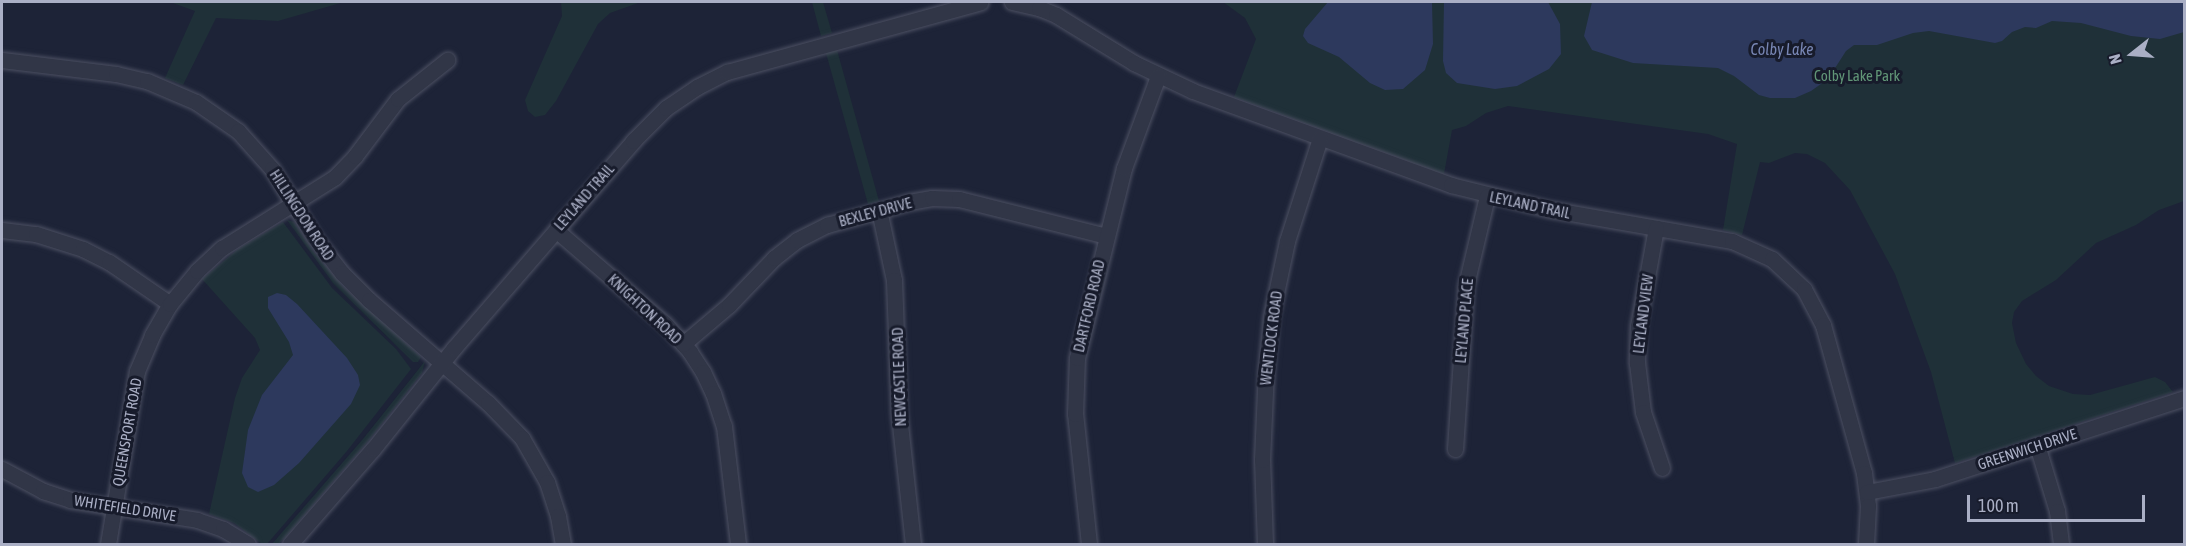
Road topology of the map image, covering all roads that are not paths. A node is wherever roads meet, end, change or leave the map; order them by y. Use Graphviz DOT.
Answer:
graph roads {
  1 [pos="981,2"];
  2 [pos="1012,2"];
  3 [pos="2,60"];
  4 [pos="447,60"];
  5 [pos="1158,76"];
  6 [pos="1320,138"];
  7 [pos="1487,196"];
  8 [pos="294,205"];
  9 [pos="879,210"];
  10 [pos="1656,228"];
  11 [pos="2,230"];
  12 [pos="556,230"];
  13 [pos="1106,236"];
  14 [pos="170,304"];
  15 [pos="683,344"];
  16 [pos="442,362"];
  17 [pos="2184,398"];
  18 [pos="2037,445"];
  19 [pos="1455,449"];
  20 [pos="1662,468"];
  21 [pos="2,469"];
  22 [pos="1868,492"];
  23 [pos="115,508"];
  24 [pos="108,544"];
  25 [pos="248,544"];
  26 [pos="290,544"];
  27 [pos="562,544"];
  28 [pos="738,544"];
  29 [pos="913,544"];
  30 [pos="1089,544"];
  31 [pos="1265,544"];
  32 [pos="1866,544"];
  33 [pos="2061,544"];
  1 -- 12 [label="street, LEYLAND TRAIL"];
  2 -- 5 [label="street, LEYLAND TRAIL"];
  3 -- 8 [label="street, HILLINGDON ROAD"];
  4 -- 8 [label="street, QUEENSPORT ROAD"];
  5 -- 6 [label="street, LEYLAND TRAIL"];
  5 -- 13 [label="street, DARTFORD ROAD"];
  6 -- 7 [label="street, LEYLAND TRAIL"];
  6 -- 31 [label="street, WENTLOCK ROAD"];
  7 -- 10 [label="street, LEYLAND TRAIL"];
  7 -- 19 [label="street, LEYLAND PLACE"];
  8 -- 14 [label="street, QUEENSPORT ROAD"];
  8 -- 16 [label="street, HILLINGDON ROAD"];
  9 -- 13 [label="street, BEXLEY DRIVE"];
  9 -- 15 [label="street, BEXLEY DRIVE"];
  9 -- 29 [label="street, NEWCASTLE ROAD"];
  10 -- 20 [label="street, LEYLAND VIEW"];
  10 -- 22 [label="street, LEYLAND TRAIL"];
  11 -- 14 [label="street"];
  12 -- 15 [label="street, KNIGHTON ROAD"];
  12 -- 16 [label="street, LEYLAND TRAIL"];
  13 -- 30 [label="street, DARTFORD ROAD"];
  14 -- 23 [label="street, QUEENSPORT ROAD"];
  15 -- 28 [label="street, KNIGHTON ROAD"];
  16 -- 26 [label="street, LEYLAND TRAIL"];
  16 -- 27 [label="street, HILLINGDON ROAD"];
  17 -- 18 [label="street, GREENWICH DRIVE"];
  18 -- 22 [label="street, GREENWICH DRIVE"];
  18 -- 33 [label="street"];
  21 -- 23 [label="street, WHITEFIELD DRIVE"];
  22 -- 32 [label="street, LEYLAND TRAIL"];
  23 -- 24 [label="street, QUEENSPORT ROAD"];
  23 -- 25 [label="street, WHITEFIELD DRIVE"];
}
